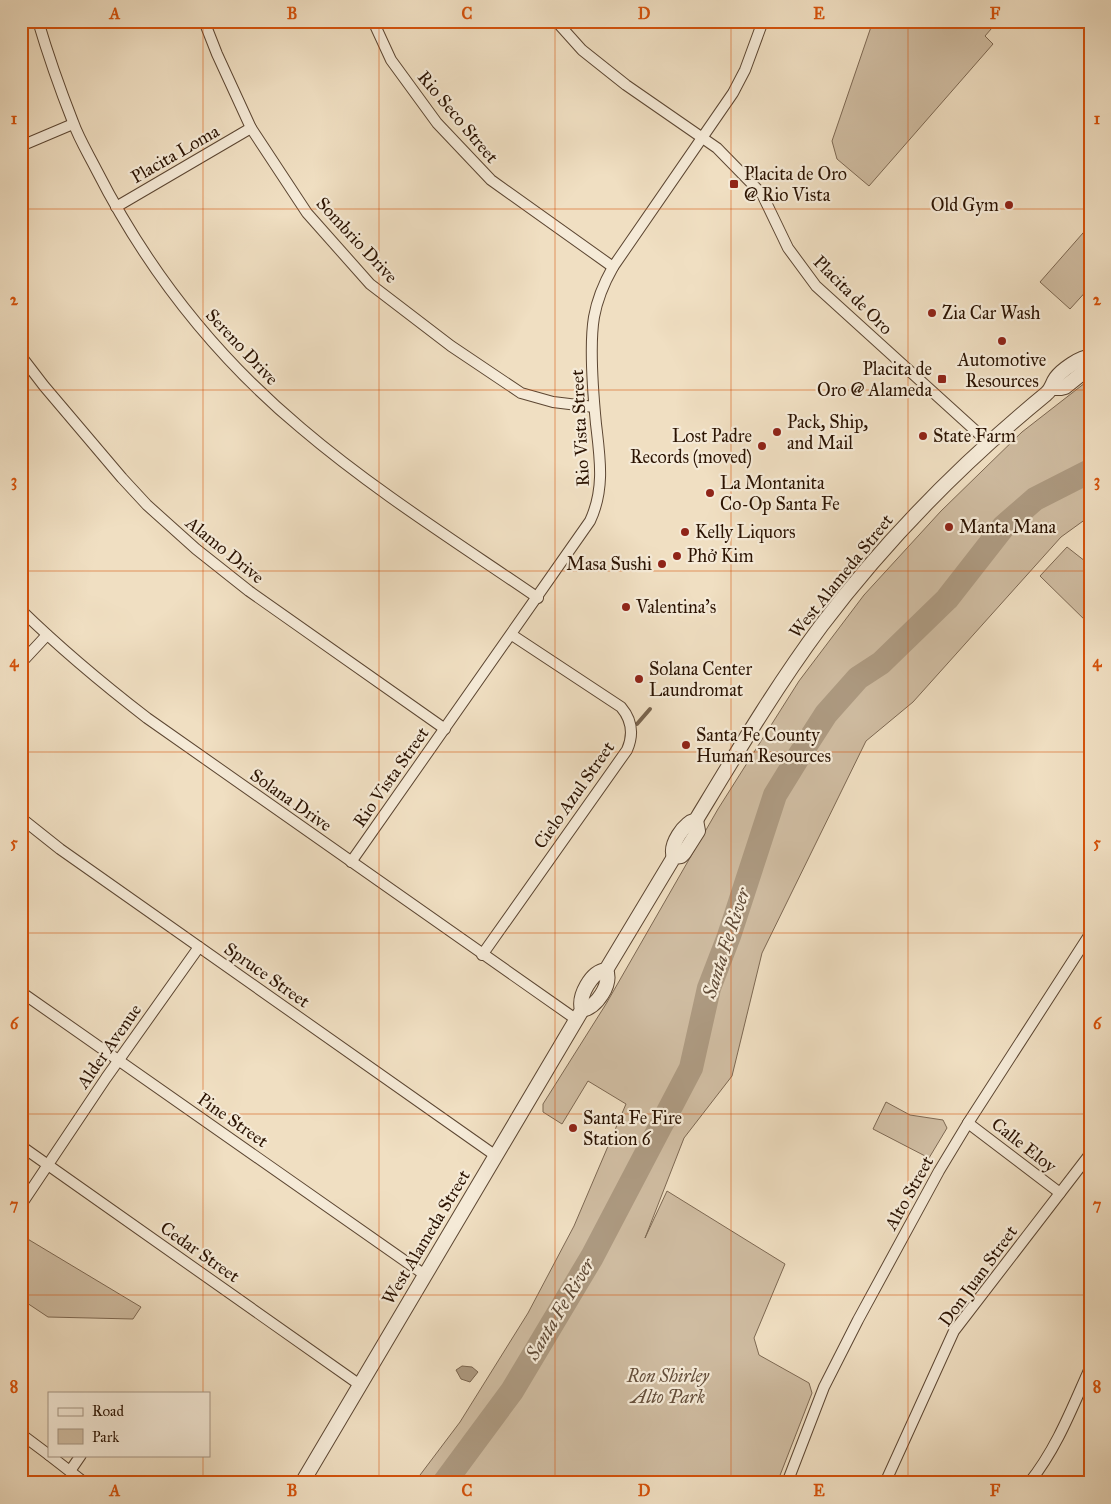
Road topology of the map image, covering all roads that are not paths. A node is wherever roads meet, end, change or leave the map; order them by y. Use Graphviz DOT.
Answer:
graph roads {
  1 [pos="38,21"];
  2 [pos="204,21"];
  3 [pos="373,21"];
  4 [pos="556,21"];
  5 [pos="763,21"];
  6 [pos="73,124"];
  7 [pos="251,128"];
  8 [pos="702,137"];
  9 [pos="21,146"];
  10 [pos="116,207"];
  11 [pos="613,267"];
  12 [pos="21,356"];
  13 [pos="1090,357"];
  14 [pos="1090,367"];
  15 [pos="1053,388"];
  16 [pos="594,407"];
  17 [pos="989,443"];
  18 [pos="538,598"];
  19 [pos="21,610"];
  20 [pos="47,635"];
  21 [pos="512,635"];
  22 [pos="21,663"];
  23 [pos="445,729"];
  24 [pos="21,818"];
  25 [pos="351,862"];
  26 [pos="1090,934"];
  27 [pos="199,947"];
  28 [pos="482,955"];
  29 [pos="21,992"];
  30 [pos="580,1015"];
  31 [pos="119,1060"];
  32 [pos="968,1123"];
  33 [pos="21,1146"];
  34 [pos="1090,1154"];
  35 [pos="496,1156"];
  36 [pos="47,1164"];
  37 [pos="1060,1193"];
  38 [pos="21,1205"];
  39 [pos="425,1275"];
  40 [pos="1090,1368"];
  41 [pos="360,1385"];
  42 [pos="21,1434"];
  43 [pos="48,1454"];
  44 [pos="50,1456"];
  45 [pos="80,1456"];
  46 [pos="70,1471"];
  47 [pos="85,1483"];
  48 [pos="302,1483"];
  49 [pos="788,1483"];
  50 [pos="884,1483"];
  51 [pos="1029,1483"];
  1 -- 6 [label="street, Sereno Drive"];
  2 -- 7 [label="street, Sombrio Drive"];
  3 -- 11 [label="street, Rio Seco Street"];
  4 -- 8 [label="street, Placita de Oro"];
  5 -- 8 [label="street, Rio Vista Street"];
  6 -- 9 [label="street"];
  6 -- 10 [label="street, Sereno Drive"];
  7 -- 10 [label="street, Placita Loma"];
  7 -- 16 [label="street, Sombrio Drive"];
  8 -- 11 [label="street, Rio Vista Street"];
  8 -- 17 [label="street, Placita de Oro"];
  10 -- 18 [label="street, Sereno Drive"];
  11 -- 16 [label="street, Rio Vista Street"];
  12 -- 23 [label="street, Alamo Drive"];
  13 -- 15 [label="street, West Alameda Street"];
  14 -- 15 [label="street, West Alameda Street"];
  15 -- 17 [label="street, West Alameda Street"];
  16 -- 18 [label="street, Rio Vista Street"];
  17 -- 30 [label="street, West Alameda Street"];
  18 -- 21 [label="street, Rio Vista Street"];
  19 -- 20 [label="street, Solana Drive"];
  20 -- 22 [label="street"];
  20 -- 25 [label="street, Solana Drive"];
  21 -- 23 [label="street, Rio Vista Street"];
  21 -- 28 [label="street, Cielo Azul Street"];
  23 -- 25 [label="street, Rio Vista Street"];
  24 -- 27 [label="street, Spruce Street"];
  25 -- 28 [label="street, Solana Drive"];
  26 -- 32 [label="street, Alto Street"];
  27 -- 31 [label="street, Alder Avenue"];
  27 -- 35 [label="street, Spruce Street"];
  28 -- 30 [label="street, Solana Drive"];
  29 -- 31 [label="street, Pine Street"];
  30 -- 35 [label="street, West Alameda Street"];
  31 -- 36 [label="street, Alder Avenue"];
  31 -- 39 [label="street, Pine Street"];
  32 -- 37 [label="street, Calle Eloy"];
  32 -- 49 [label="street, Alto Street"];
  33 -- 36 [label="street, Cedar Street"];
  34 -- 37 [label="street, Don Juan Street"];
  35 -- 39 [label="street, West Alameda Street"];
  36 -- 38 [label="street, Alder Avenue"];
  36 -- 41 [label="street, Cedar Street"];
  37 -- 50 [label="street, Don Juan Street"];
  39 -- 41 [label="street, West Alameda Street"];
  40 -- 51 [label="street"];
  41 -- 48 [label="street, West Alameda Street"];
  42 -- 43 [label="street"];
  44 -- 46 [label="street"];
  45 -- 46 [label="street"];
  46 -- 47 [label="street"];
}
